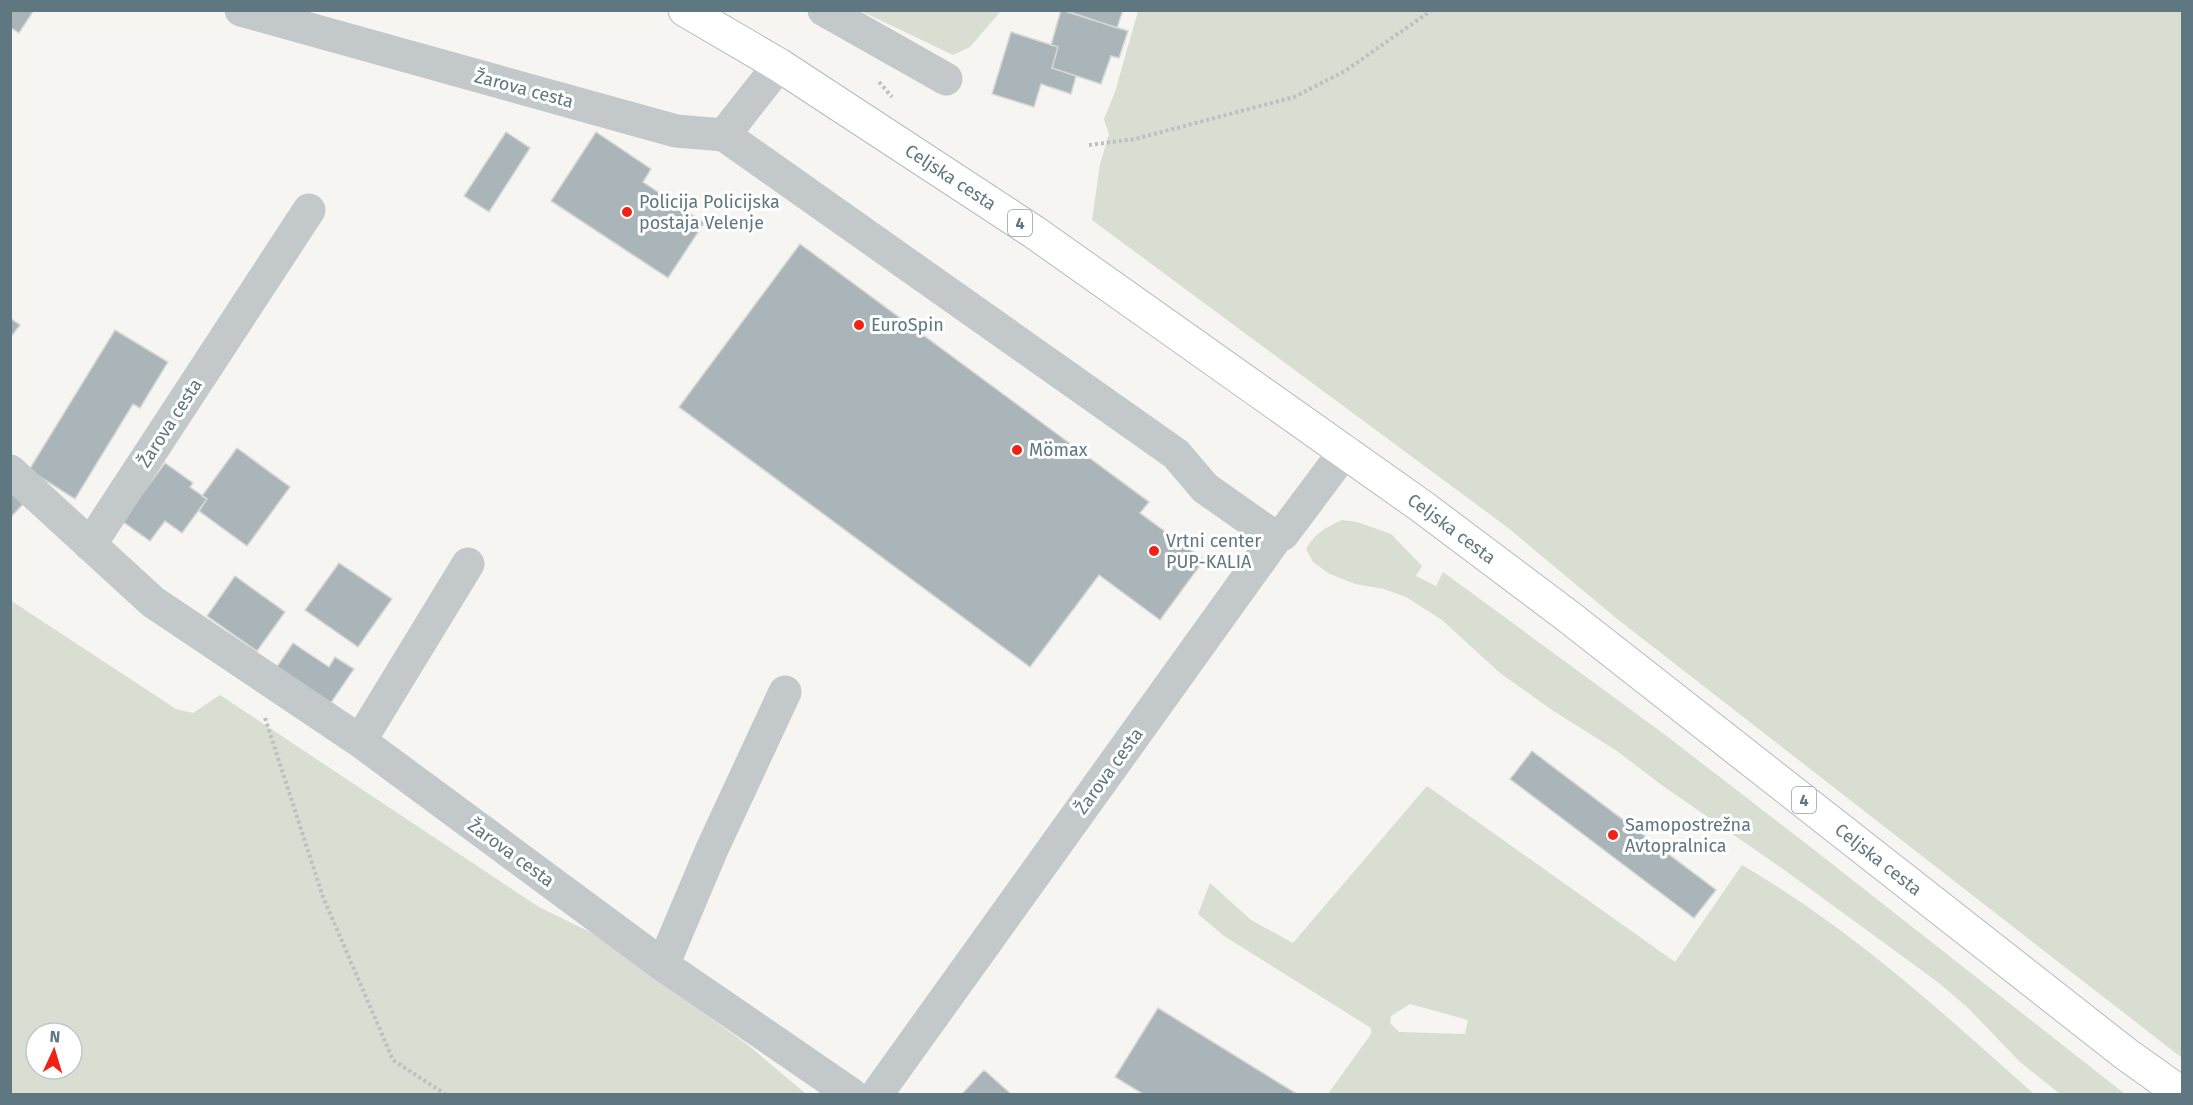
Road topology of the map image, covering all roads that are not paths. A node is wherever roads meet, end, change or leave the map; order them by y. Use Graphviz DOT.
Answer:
graph roads {
  1 [pos="241,10"];
  2 [pos="685,10"];
  3 [pos="824,10"];
  4 [pos="779,65"];
  5 [pos="946,79"];
  6 [pos="724,135"];
  7 [pos="309,210"];
  8 [pos="1345,451"];
  9 [pos="10,471"];
  10 [pos="1276,538"];
  11 [pos="90,545"];
  12 [pos="468,564"];
  13 [pos="785,692"];
  14 [pos="360,741"];
  15 [pos="663,965"];
  16 [pos="851,1095"];
  17 [pos="877,1095"];
  18 [pos="2182,1095"];
  1 -- 6 [label="street, Žarova cesta"];
  2 -- 4 [label="main road, Celjska cesta / 4"];
  3 -- 5 [label="street"];
  4 -- 6 [label="street"];
  4 -- 8 [label="main road, Celjska cesta / 4"];
  6 -- 10 [label="street"];
  7 -- 11 [label="street, Žarova cesta"];
  8 -- 10 [label="street, Žarova cesta"];
  8 -- 18 [label="main road, Celjska cesta / 4"];
  9 -- 11 [label="street, Žarova cesta"];
  10 -- 17 [label="street, Žarova cesta"];
  11 -- 14 [label="street, Žarova cesta"];
  12 -- 14 [label="street"];
  13 -- 15 [label="street"];
  14 -- 15 [label="street, Žarova cesta"];
  15 -- 16 [label="street, Žarova cesta"];
}
